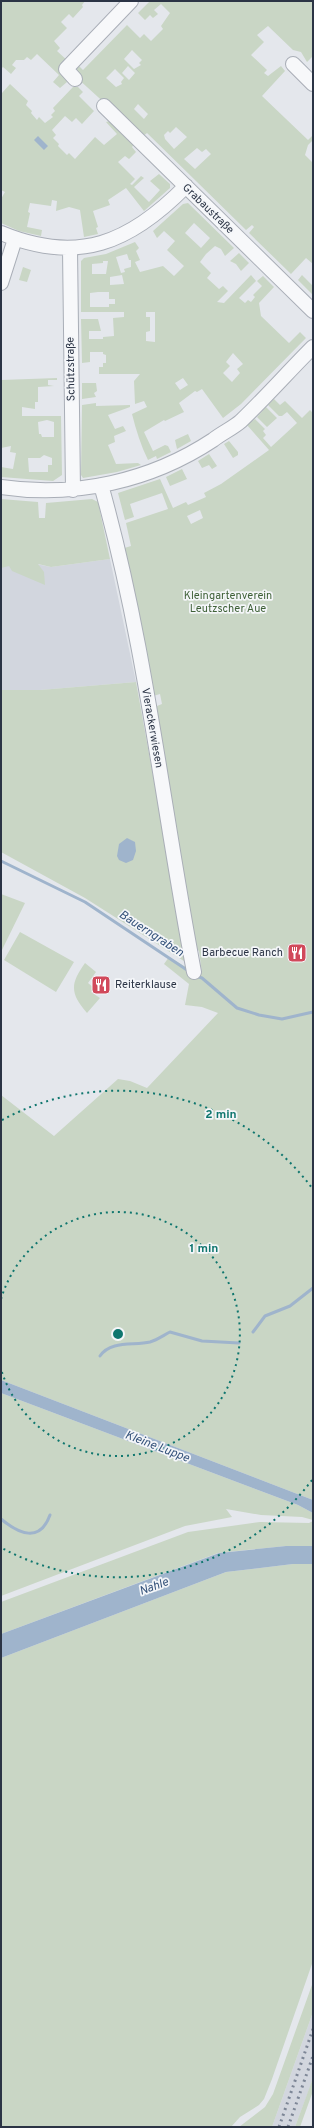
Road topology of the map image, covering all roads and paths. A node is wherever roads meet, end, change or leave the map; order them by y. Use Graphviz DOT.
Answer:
graph roads {
  1 [pos="131,1"];
  2 [pos="292,64"];
  3 [pos="75,79"];
  4 [pos="313,84"];
  5 [pos="104,106"];
  6 [pos="186,186"];
  7 [pos="1,233"];
  8 [pos="15,239"];
  9 [pos="70,249"];
  10 [pos="1,283"];
  11 [pos="313,311"];
  12 [pos="313,346"];
  13 [pos="101,485"];
  14 [pos="1,487"];
  15 [pos="73,490"];
  16 [pos="194,972"];
  1 -- 3 [label="street"];
  2 -- 4 [label="street"];
  5 -- 6 [label="street, Grabaustraße"];
  6 -- 9 [label="street"];
  6 -- 11 [label="street, Grabaustraße"];
  7 -- 8 [label="street"];
  8 -- 9 [label="street"];
  8 -- 10 [label="street"];
  9 -- 15 [label="street, Schützstraße"];
  12 -- 13 [label="street"];
  13 -- 15 [label="street"];
  13 -- 16 [label="street, Vierackerwiesen"];
  14 -- 15 [label="street"];
}
